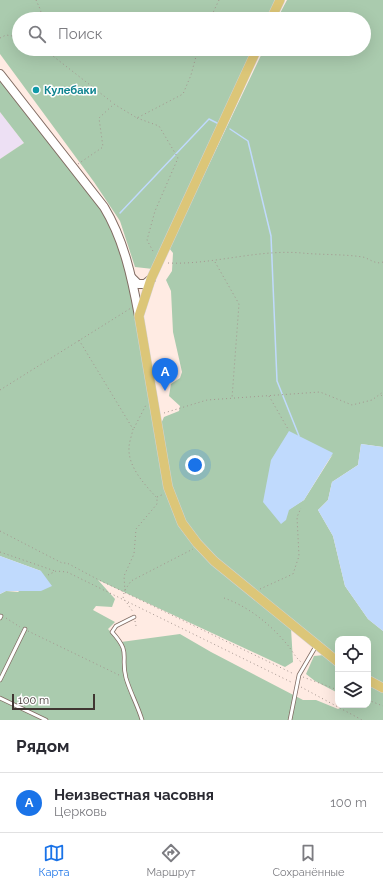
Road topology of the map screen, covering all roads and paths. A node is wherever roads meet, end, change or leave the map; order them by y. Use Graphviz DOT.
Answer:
graph roads {
  1 [pos="36,0"];
  2 [pos="219,0"];
  3 [pos="280,0"];
  4 [pos="40,12"];
  5 [pos="213,12"];
  6 [pos="274,12"];
  7 [pos="12,36"];
  8 [pos="0,38"];
  9 [pos="53,56"];
  10 [pos="196,56"];
  11 [pos="254,56"];
  12 [pos="0,74"];
  13 [pos="114,104"];
  14 [pos="137,118"];
  15 [pos="72,167"];
  16 [pos="214,261"];
  17 [pos="159,262"];
  18 [pos="383,262"];
  19 [pos="132,278"];
  20 [pos="151,279"];
  21 [pos="136,304"];
  22 [pos="138,316"];
  23 [pos="79,340"];
  24 [pos="0,390"];
  25 [pos="383,392"];
  26 [pos="152,393"];
  27 [pos="380,394"];
  28 [pos="269,396"];
  29 [pos="383,397"];
  30 [pos="232,398"];
  31 [pos="156,415"];
  32 [pos="288,428"];
  33 [pos="133,429"];
  34 [pos="301,508"];
  35 [pos="0,531"];
  36 [pos="199,545"];
  37 [pos="0,552"];
  38 [pos="56,571"];
  39 [pos="48,575"];
  40 [pos="125,592"];
  41 [pos="252,592"];
  42 [pos="224,598"];
  43 [pos="126,602"];
  44 [pos="0,617"];
  45 [pos="134,617"];
  46 [pos="136,626"];
  47 [pos="25,629"];
  48 [pos="316,646"];
  49 [pos="335,660"];
  50 [pos="304,664"];
  51 [pos="299,675"];
  52 [pos="126,679"];
  53 [pos="0,680"];
  54 [pos="371,682"];
  55 [pos="296,684"];
  56 [pos="383,688"];
  57 [pos="335,689"];
  58 [pos="0,698"];
  59 [pos="371,701"];
  60 [pos="383,706"];
  61 [pos="46,720"];
  62 [pos="142,720"];
  63 [pos="290,720"];
  64 [pos="362,720"];
  1 -- 4 [label="path"];
  2 -- 5 [label="path"];
  3 -- 6 [label="main road"];
  7 -- 8 [label="path"];
  9 -- 13 [label="path"];
  10 -- 14 [label="path"];
  11 -- 17 [label="main road"];
  12 -- 15 [label="main road"];
  13 -- 14 [label="path"];
  13 -- 15 [label="path"];
  14 -- 17 [label="path"];
  15 -- 19 [label="main road"];
  16 -- 17 [label="path"];
  16 -- 18 [label="path"];
  16 -- 30 [label="path"];
  17 -- 20 [label="main road"];
  19 -- 20 [label="main road"];
  19 -- 21 [label="main road"];
  20 -- 22 [label="main road"];
  21 -- 22 [label="main road"];
  21 -- 23 [label="path"];
  22 -- 26 [label="main road"];
  23 -- 24 [label="path"];
  23 -- 33 [label="path"];
  25 -- 27 [label="path"];
  26 -- 31 [label="main road"];
  26 -- 33 [label="path"];
  27 -- 28 [label="path"];
  27 -- 29 [label="path"];
  28 -- 30 [label="path"];
  28 -- 32 [label="path"];
  30 -- 31 [label="path"];
  31 -- 36 [label="main road"];
  33 -- 40 [label="path"];
  34 -- 41 [label="path"];
  35 -- 40 [label="path"];
  36 -- 40 [label="path"];
  36 -- 41 [label="main road"];
  37 -- 38 [label="path"];
  38 -- 39 [label="path"];
  38 -- 43 [label="path"];
  40 -- 43 [label="path"];
  40 -- 51 [label="path"];
  41 -- 48 [label="main road"];
  42 -- 50 [label="path"];
  43 -- 45 [label="path"];
  43 -- 55 [label="path"];
  44 -- 47 [label="path"];
  45 -- 46 [label="path"];
  45 -- 52 [label="lane"];
  47 -- 52 [label="path"];
  47 -- 53 [label="lane"];
  48 -- 49 [label="main road"];
  48 -- 50 [label="lane"];
  50 -- 51 [label="lane"];
  51 -- 55 [label="lane"];
  51 -- 57 [label="path"];
  52 -- 62 [label="lane"];
  54 -- 56 [label="main road"];
  55 -- 63 [label="lane"];
  55 -- 64 [label="path"];
  58 -- 61 [label="lane"];
  59 -- 60 [label="path"];
}
